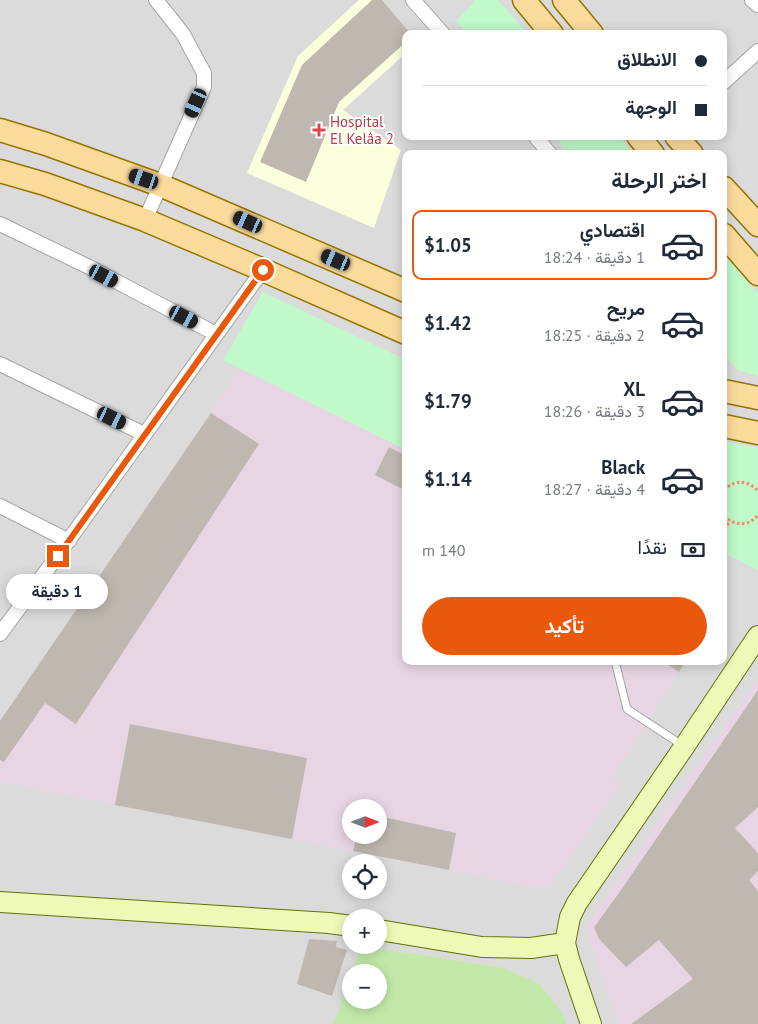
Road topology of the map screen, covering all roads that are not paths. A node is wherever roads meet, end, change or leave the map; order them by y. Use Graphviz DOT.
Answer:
graph roads {
  1 [pos="156,0"];
  2 [pos="524,0"];
  3 [pos="564,0"];
  4 [pos="752,0"];
  5 [pos="420,3"];
  6 [pos="758,5"];
  7 [pos="440,30"];
  8 [pos="549,30"];
  9 [pos="589,30"];
  10 [pos="758,51"];
  11 [pos="727,79"];
  12 [pos="0,130"];
  13 [pos="538,140"];
  14 [pos="641,140"];
  15 [pos="680,140"];
  16 [pos="547,150"];
  17 [pos="650,150"];
  18 [pos="688,150"];
  19 [pos="0,171"];
  20 [pos="160,185"];
  21 [pos="727,191"];
  22 [pos="145,220"];
  23 [pos="0,224"];
  24 [pos="758,225"];
  25 [pos="727,238"];
  26 [pos="263,270"];
  27 [pos="758,274"];
  28 [pos="402,289"];
  29 [pos="402,331"];
  30 [pos="216,334"];
  31 [pos="0,364"];
  32 [pos="727,392"];
  33 [pos="758,398"];
  34 [pos="727,427"];
  35 [pos="758,433"];
  36 [pos="144,434"];
  37 [pos="0,506"];
  38 [pos="69,541"];
  39 [pos="0,634"];
  40 [pos="758,636"];
  41 [pos="616,665"];
  42 [pos="684,747"];
  43 [pos="0,902"];
  44 [pos="342,925"];
  45 [pos="387,931"];
  46 [pos="565,943"];
  47 [pos="590,1024"];
  1 -- 20 [label="street"];
  2 -- 8 [label="main road"];
  3 -- 9 [label="main road"];
  4 -- 6 [label="street"];
  5 -- 7 [label="street"];
  10 -- 11 [label="street"];
  12 -- 20 [label="main road"];
  13 -- 16 [label="street"];
  14 -- 17 [label="main road"];
  15 -- 18 [label="main road"];
  19 -- 22 [label="main road"];
  20 -- 22 [label="street"];
  20 -- 28 [label="main road"];
  21 -- 24 [label="main road"];
  22 -- 26 [label="main road"];
  23 -- 30 [label="street"];
  25 -- 27 [label="main road"];
  26 -- 29 [label="main road"];
  26 -- 30 [label="street"];
  30 -- 36 [label="street"];
  31 -- 36 [label="street"];
  32 -- 33 [label="main road"];
  34 -- 35 [label="main road"];
  36 -- 38 [label="street"];
  37 -- 38 [label="street"];
  38 -- 39 [label="street"];
  40 -- 42 [label="street"];
  41 -- 42 [label="lane"];
  42 -- 46 [label="street"];
  43 -- 44 [label="street"];
  45 -- 46 [label="street"];
  46 -- 47 [label="street"];
}
